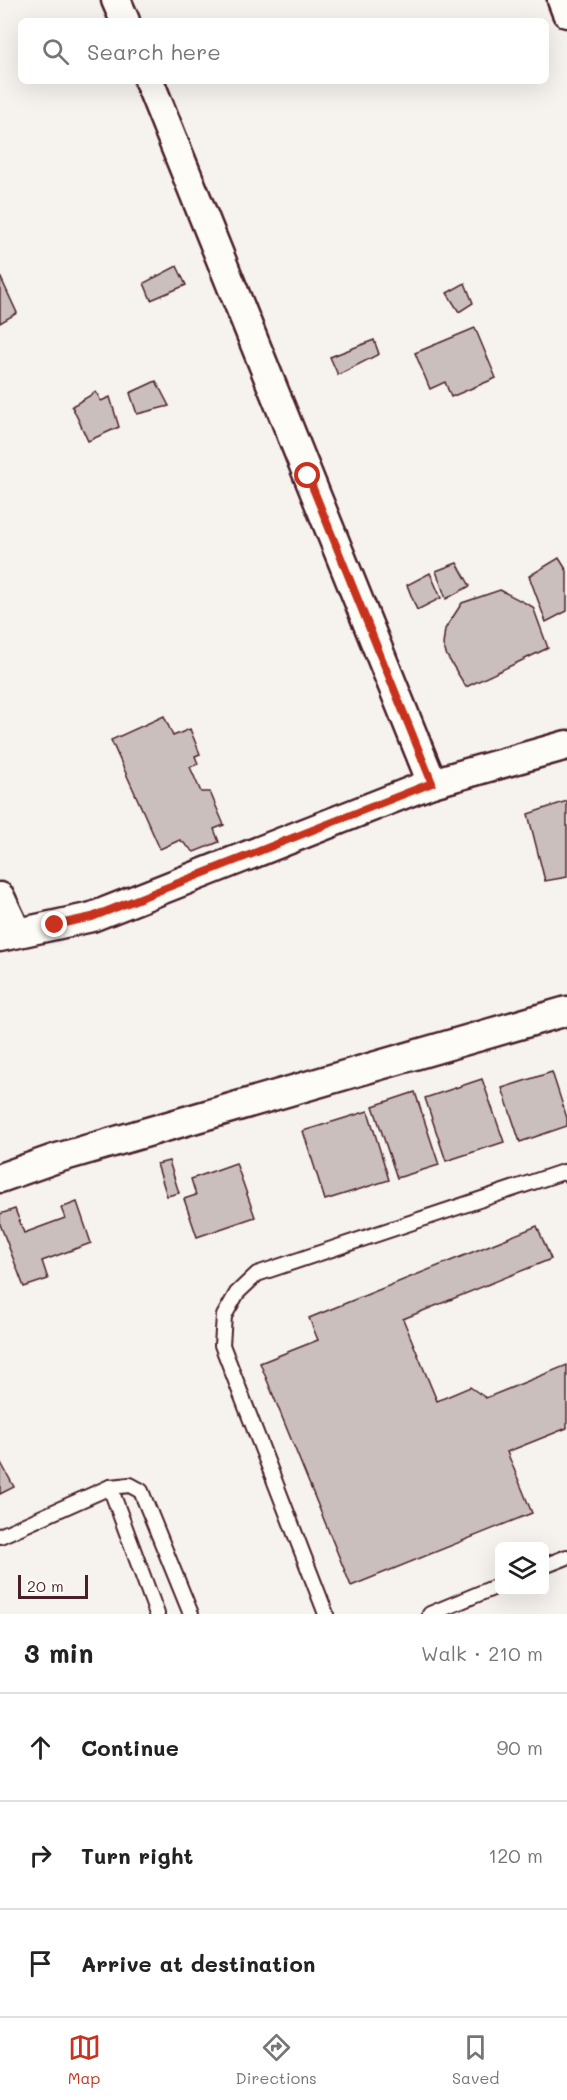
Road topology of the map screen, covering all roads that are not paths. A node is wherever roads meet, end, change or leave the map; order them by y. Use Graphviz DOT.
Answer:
graph roads {
  1 [pos="116,0"];
  2 [pos="562,0"];
  3 [pos="567,13"];
  4 [pos="124,18"];
  5 [pos="150,84"];
  6 [pos="567,745"];
  7 [pos="432,783"];
  8 [pos="0,897"];
  9 [pos="8,935"];
  10 [pos="567,1011"];
  11 [pos="567,1174"];
  12 [pos="0,1178"];
  13 [pos="110,1487"];
  14 [pos="0,1536"];
  15 [pos="567,1557"];
  16 [pos="549,1564"];
  17 [pos="495,1587"];
  18 [pos="157,1614"];
  19 [pos="191,1614"];
  20 [pos="326,1614"];
  21 [pos="430,1614"];
  1 -- 4 [label="street"];
  2 -- 3 [label="street"];
  5 -- 7 [label="street"];
  6 -- 7 [label="street"];
  7 -- 9 [label="street"];
  8 -- 9 [label="street"];
  10 -- 12 [label="street"];
  11 -- 20 [label="lane"];
  13 -- 14 [label="lane"];
  13 -- 18 [label="lane"];
  13 -- 19 [label="lane"];
  15 -- 16 [label="lane"];
  17 -- 21 [label="lane"];
}
